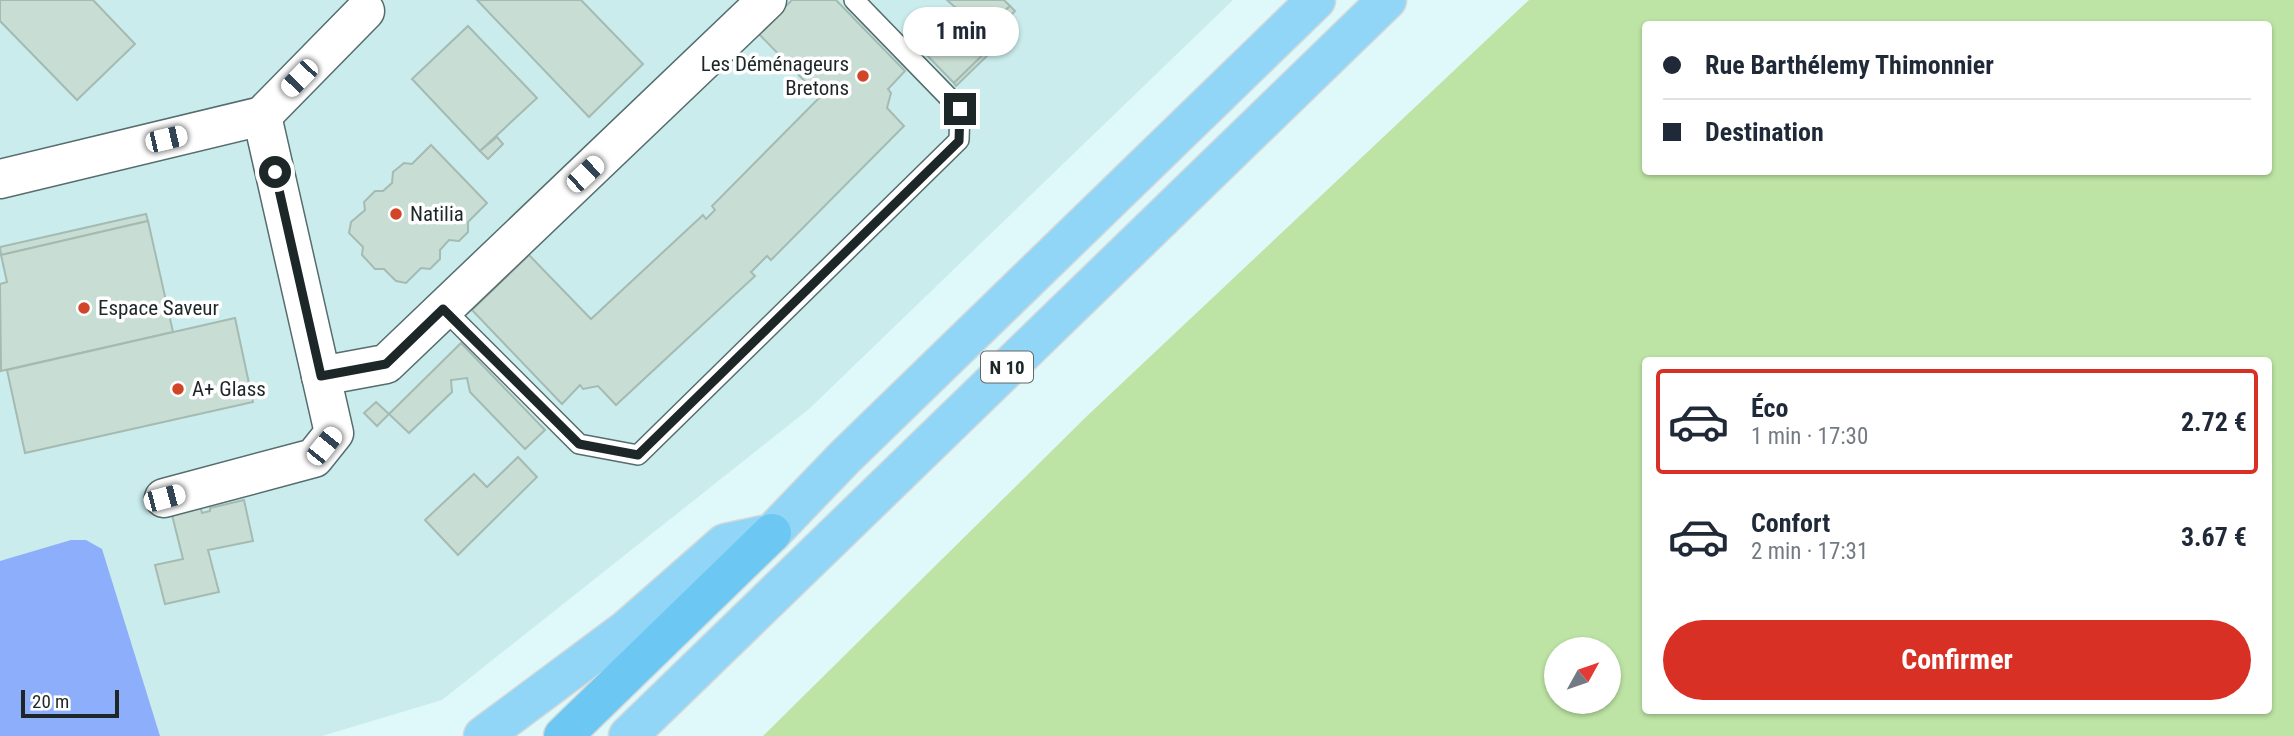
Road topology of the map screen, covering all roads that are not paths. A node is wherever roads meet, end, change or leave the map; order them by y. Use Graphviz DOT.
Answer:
graph roads {
  1 [pos="767,0"];
  2 [pos="854,0"];
  3 [pos="1316,0"];
  4 [pos="1387,0"];
  5 [pos="370,4"];
  6 [pos="262,116"];
  7 [pos="0,179"];
  8 [pos="443,309"];
  9 [pos="321,376"];
  10 [pos="164,498"];
  11 [pos="772,533"];
  12 [pos="483,736"];
  13 [pos="563,736"];
  14 [pos="628,736"];
  1 -- 8 [label="street"];
  2 -- 8 [label="lane"];
  3 -- 11 [label="main road, N 10"];
  4 -- 14 [label="main road, N 10"];
  5 -- 6 [label="street"];
  6 -- 7 [label="street"];
  6 -- 9 [label="street"];
  8 -- 9 [label="street"];
  9 -- 10 [label="street"];
  11 -- 12 [label="main road"];
  11 -- 13 [label="highway, N 10"];
}
